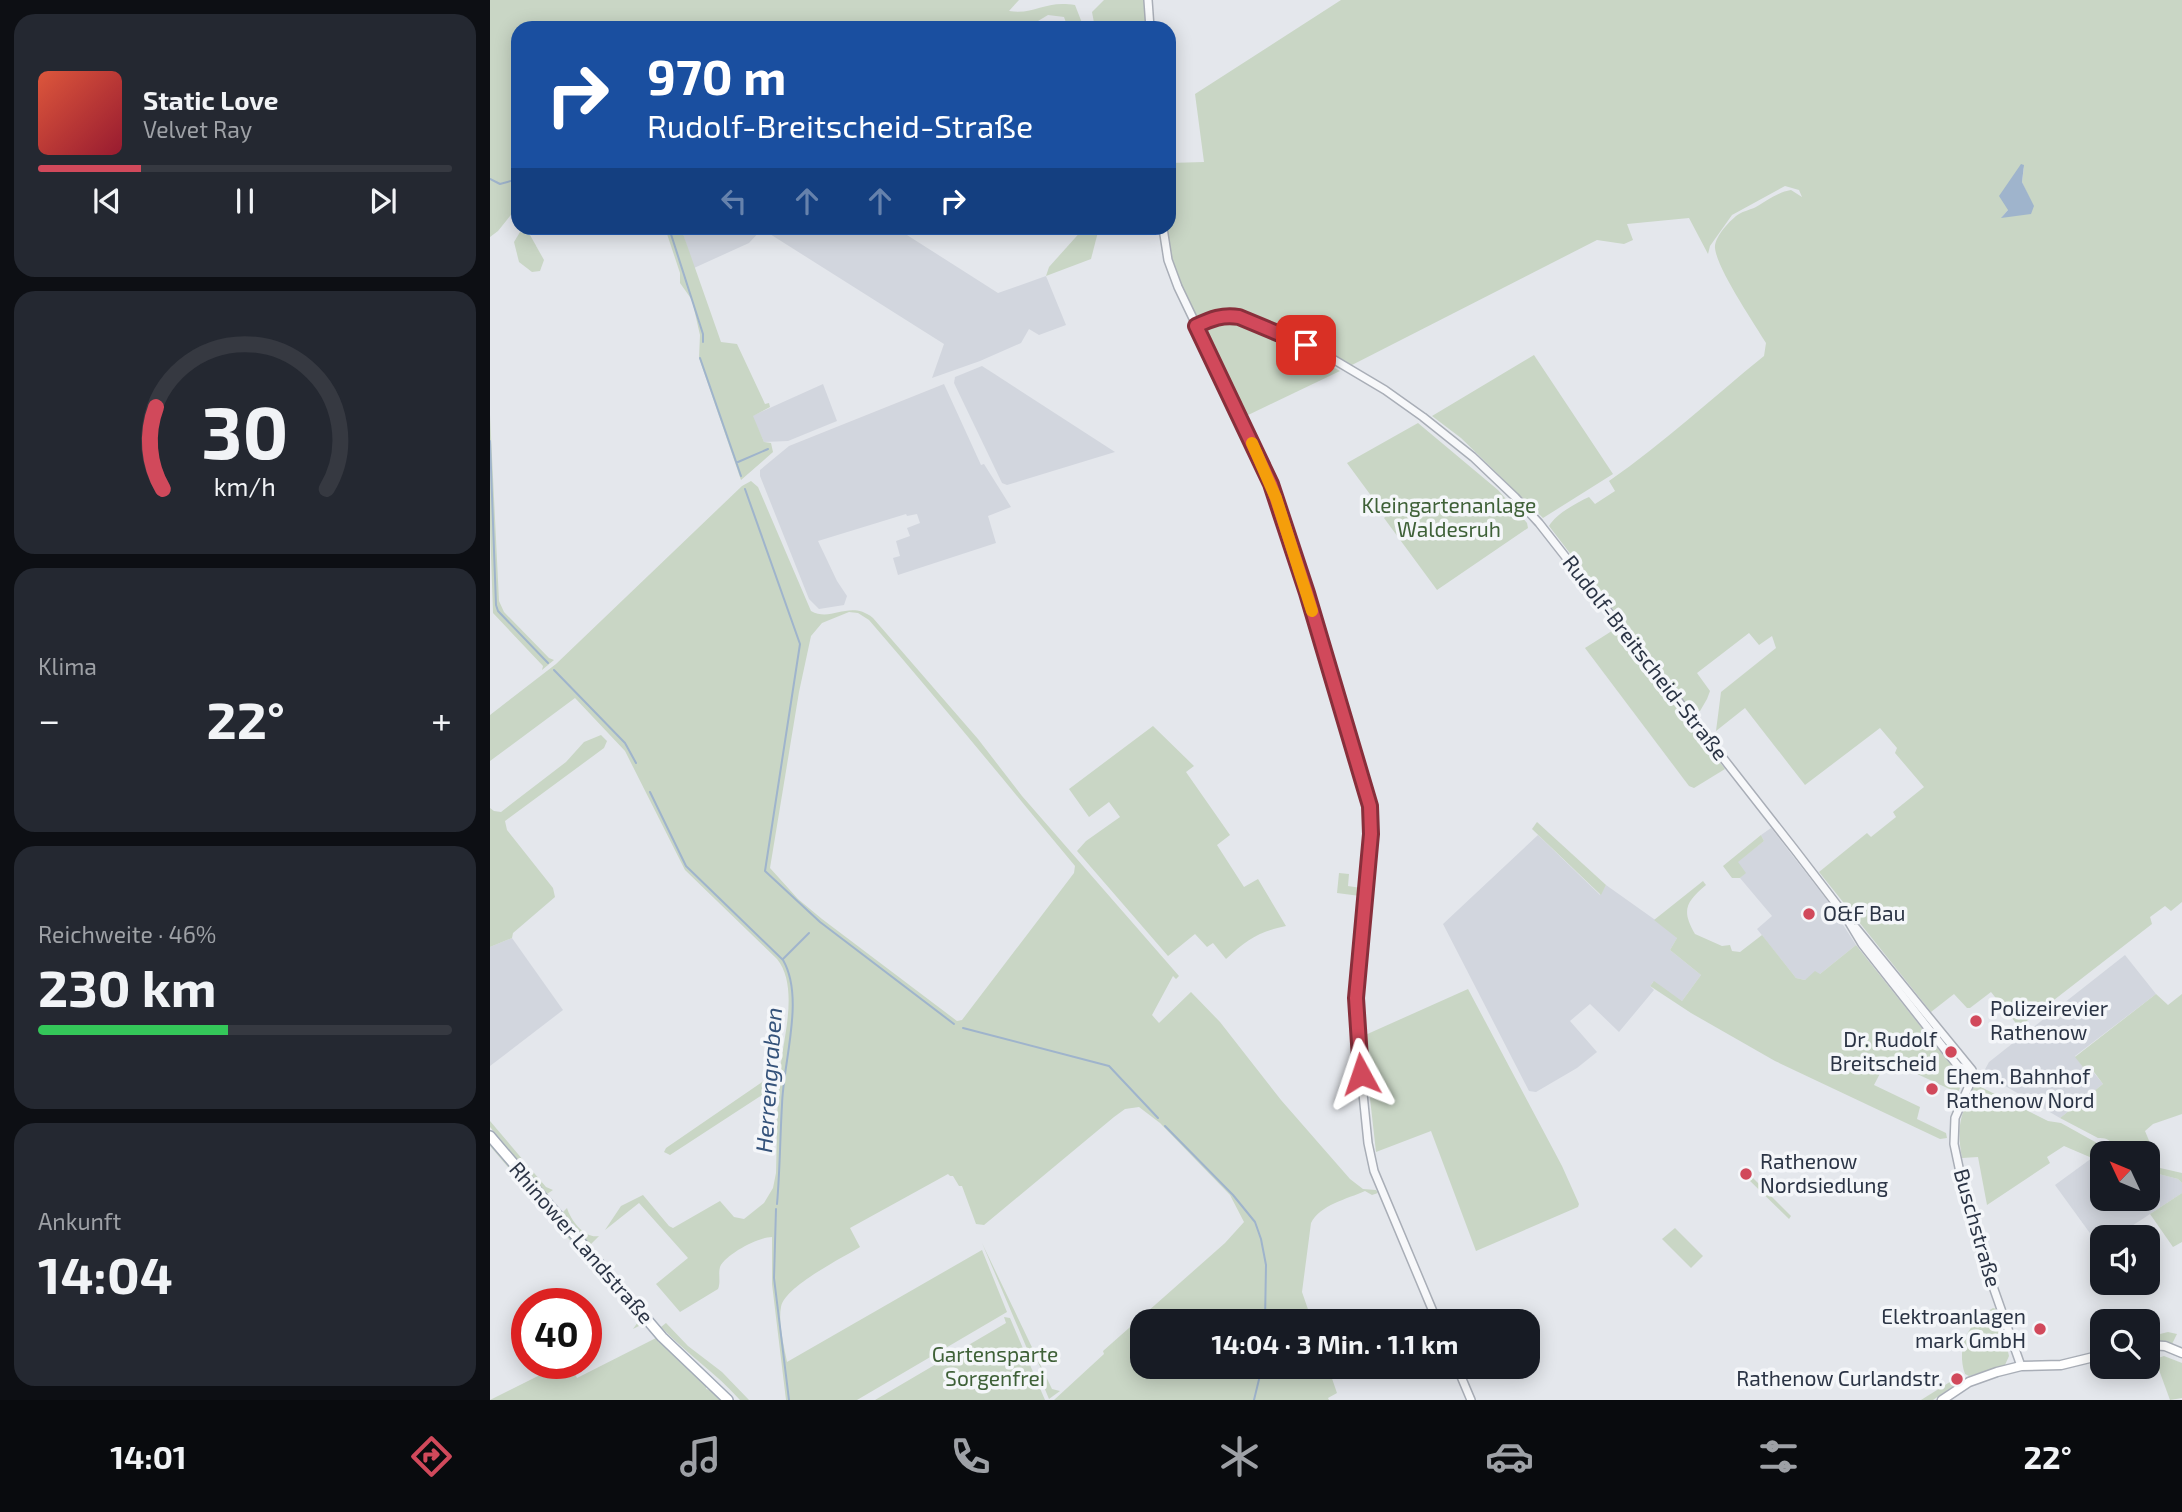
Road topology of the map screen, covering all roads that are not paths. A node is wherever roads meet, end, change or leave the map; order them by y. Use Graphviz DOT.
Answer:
graph roads {
  1 [pos="1148,0"];
  2 [pos="1150,21"];
  3 [pos="1164,235"];
  4 [pos="1196,326"];
  5 [pos="1968,1088"];
  6 [pos="490,1136"];
  7 [pos="1432,1309"];
  8 [pos="2160,1346"];
  9 [pos="673,1348"];
  10 [pos="2182,1353"];
  11 [pos="2090,1358"];
  12 [pos="2021,1366"];
  13 [pos="1462,1379"];
  14 [pos="728,1400"];
  15 [pos="734,1400"];
  16 [pos="1471,1400"];
  17 [pos="1942,1400"];
  1 -- 2 [label="street"];
  3 -- 4 [label="street"];
  4 -- 5 [label="street, Rudolf-Breitscheid-Straße"];
  4 -- 7 [label="street"];
  5 -- 12 [label="street, Buschstraße"];
  6 -- 9 [label="main road, Rhinower Landstraße"];
  8 -- 10 [label="main road"];
  9 -- 14 [label="main road, Rhinower Landstraße"];
  9 -- 15 [label="main road, Rhinower Landstraße"];
  11 -- 12 [label="main road"];
  12 -- 17 [label="main road"];
  13 -- 16 [label="street"];
}
